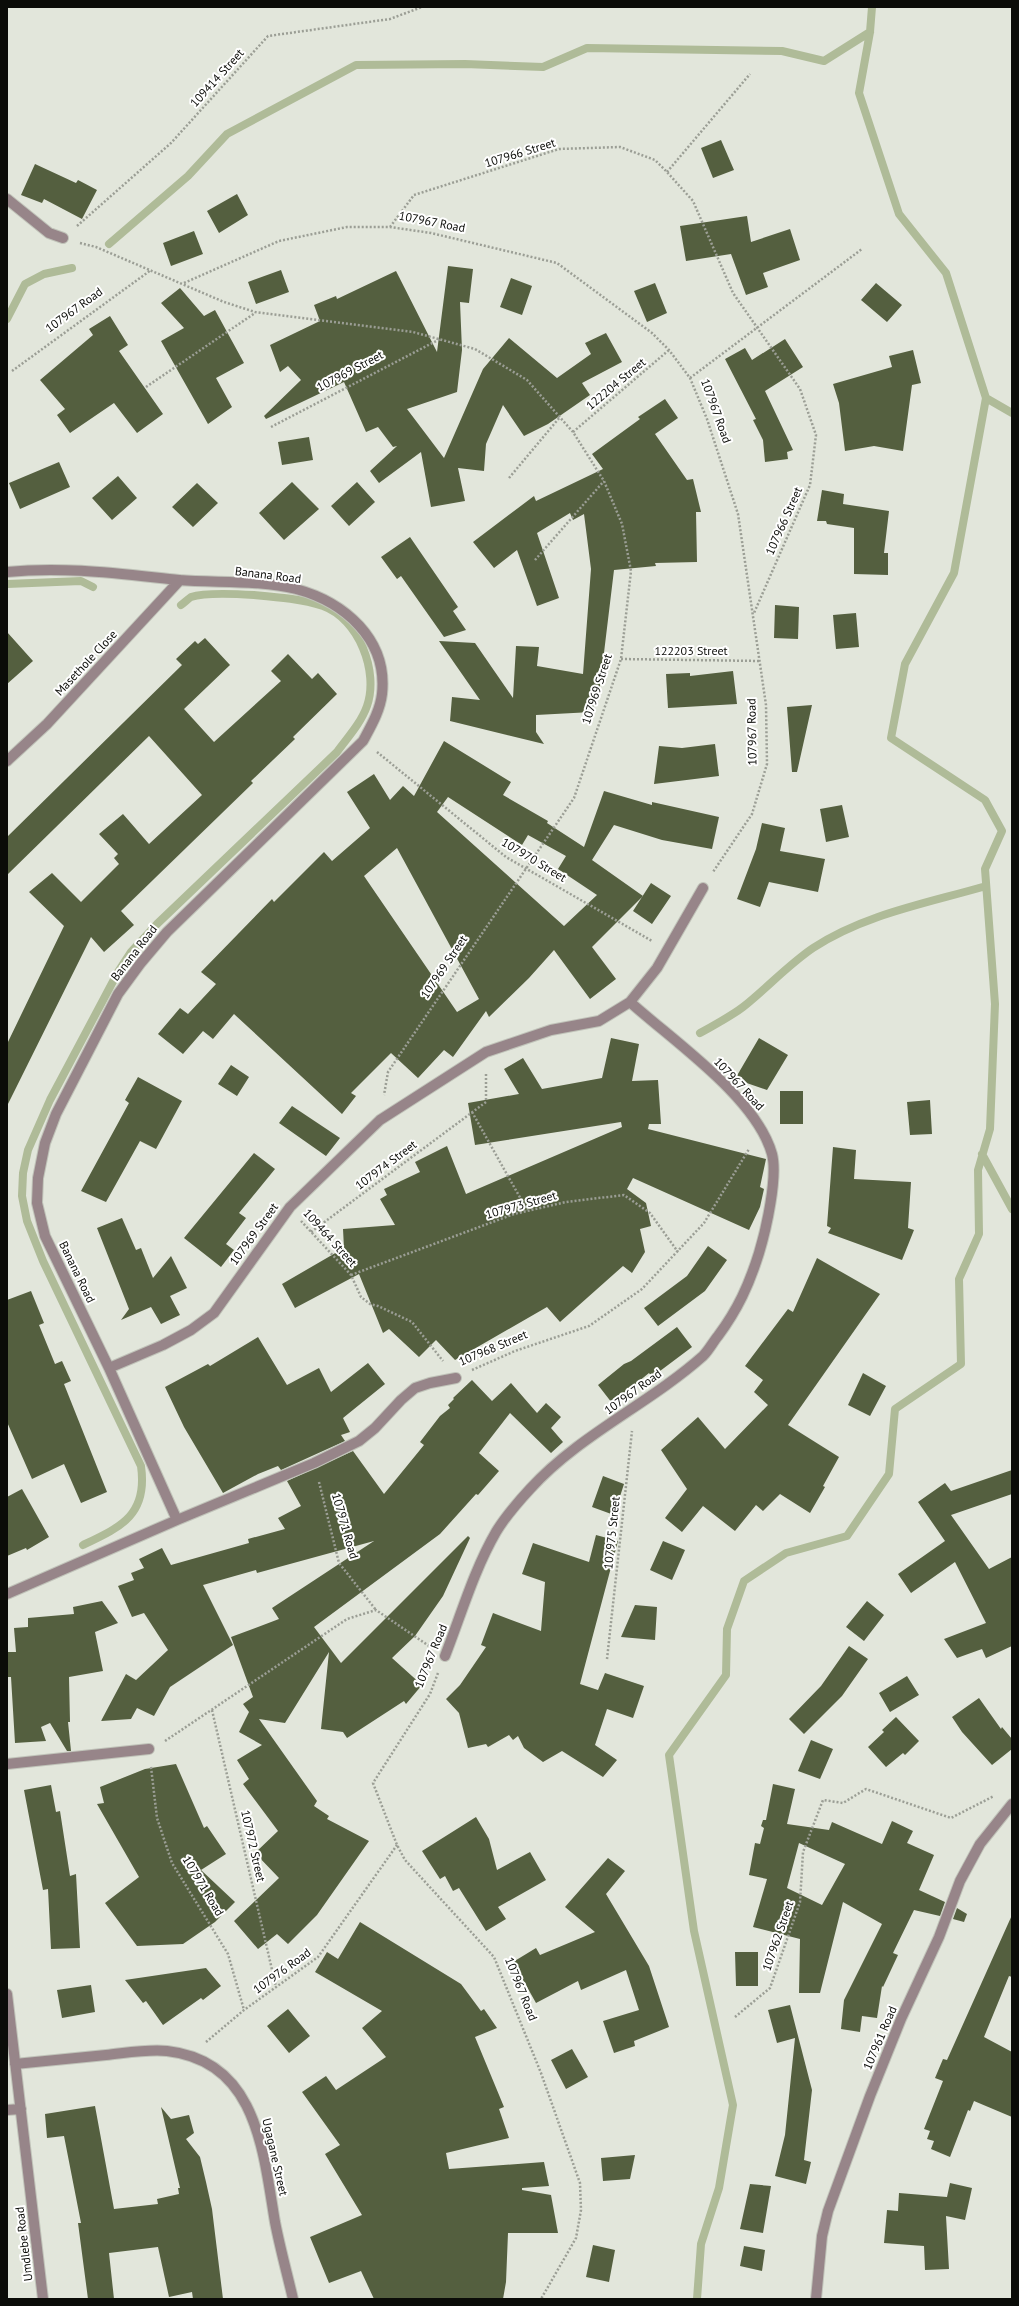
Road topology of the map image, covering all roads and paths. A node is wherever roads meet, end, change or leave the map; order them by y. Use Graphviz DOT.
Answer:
graph roads {
  1 [pos="422,7"];
  2 [pos="750,74"];
  3 [pos="667,172"];
  4 [pos="7,199"];
  5 [pos="390,227"];
  6 [pos="63,238"];
  7 [pos="862,249"];
  8 [pos="152,270"];
  9 [pos="184,283"];
  10 [pos="256,312"];
  11 [pos="757,327"];
  12 [pos="441,339"];
  13 [pos="669,350"];
  14 [pos="12,371"];
  15 [pos="690,378"];
  16 [pos="146,387"];
  17 [pos="560,417"];
  18 [pos="271,427"];
  19 [pos="574,432"];
  20 [pos="509,478"];
  21 [pos="604,482"];
  22 [pos="534,560"];
  23 [pos="7,572"];
  24 [pos="180,580"];
  25 [pos="754,613"];
  26 [pos="621,659"];
  27 [pos="761,661"];
  28 [pos="363,741"];
  29 [pos="7,761"];
  30 [pos="526,867"];
  31 [pos="703,888"];
  32 [pos="668,950"];
  33 [pos="630,1002"];
  34 [pos="486,1052"];
  35 [pos="472,1112"];
  36 [pos="380,1120"];
  37 [pos="761,1128"];
  38 [pos="290,1207"];
  39 [pos="527,1210"];
  40 [pos="311,1232"];
  41 [pos="678,1252"];
  42 [pos="351,1275"];
  43 [pos="109,1368"];
  44 [pos="456,1378"];
  45 [pos="634,1408"];
  46 [pos="314,1464"];
  47 [pos="177,1520"];
  48 [pos="7,1594"];
  49 [pos="376,1610"];
  50 [pos="445,1656"];
  51 [pos="607,1659"];
  52 [pos="212,1710"];
  53 [pos="149,1749"];
  54 [pos="7,1764"];
  55 [pos="999,1795"];
  56 [pos="1012,1804"];
  57 [pos="397,1845"];
  58 [pos="276,1987"];
  59 [pos="7,1994"];
  60 [pos="244,2010"];
  61 [pos="735,2017"];
  62 [pos="189,2056"];
  63 [pos="15,2064"];
  64 [pos="21,2109"];
  65 [pos="7,2110"];
  66 [pos="43,2299"];
  67 [pos="293,2299"];
  68 [pos="541,2299"];
  69 [pos="816,2299"];
  1 -- 6 [label="path, 109414 Street"];
  2 -- 3 [label="path"];
  3 -- 5 [label="path, 107966 Street"];
  3 -- 11 [label="path, 107966 Street"];
  4 -- 6 [label="street"];
  5 -- 9 [label="path, 107967 Road"];
  5 -- 13 [label="path, 107967 Road"];
  6 -- 8 [label="path"];
  7 -- 11 [label="path"];
  8 -- 9 [label="path"];
  8 -- 14 [label="path, 107967 Road"];
  9 -- 10 [label="path, 107969 Street"];
  10 -- 12 [label="path, 107969 Street"];
  10 -- 16 [label="path"];
  11 -- 15 [label="path"];
  11 -- 25 [label="path, 107966 Street"];
  12 -- 17 [label="path, 107969 Street"];
  12 -- 18 [label="path, 107969 Street"];
  13 -- 15 [label="path, 107967 Road"];
  13 -- 19 [label="path, 122204 Street"];
  15 -- 25 [label="path, 107967 Road"];
  17 -- 19 [label="path, 107969 Street"];
  17 -- 20 [label="path"];
  19 -- 21 [label="path, 107969 Street"];
  21 -- 22 [label="path"];
  21 -- 26 [label="path, 107969 Street"];
  23 -- 24 [label="street, Banana Road"];
  24 -- 28 [label="street, Banana Road"];
  24 -- 29 [label="street, Masethole Close"];
  25 -- 27 [label="path, 107967 Road"];
  26 -- 27 [label="path, 122203 Street"];
  26 -- 30 [label="path, 107969 Street"];
  27 -- 31 [label="path, 107967 Road"];
  28 -- 30 [label="path, 107970 Street"];
  28 -- 43 [label="street, Banana Road"];
  30 -- 32 [label="path, 107970 Street"];
  30 -- 36 [label="path, 107969 Street"];
  31 -- 32 [label="street"];
  32 -- 33 [label="street"];
  33 -- 34 [label="street"];
  33 -- 37 [label="street, 107967 Road"];
  34 -- 35 [label="path, 107974 Street"];
  34 -- 36 [label="street"];
  35 -- 39 [label="path"];
  35 -- 40 [label="path, 107974 Street"];
  36 -- 38 [label="street, 107969 Street"];
  37 -- 41 [label="path, 107968 Street"];
  37 -- 45 [label="street, 107967 Road"];
  38 -- 40 [label="path, 109464 Street"];
  38 -- 43 [label="street, 107969 Street"];
  39 -- 41 [label="path, 107973 Street"];
  39 -- 42 [label="path, 107973 Street"];
  40 -- 42 [label="path, 109464 Street"];
  41 -- 44 [label="path, 107968 Street"];
  42 -- 44 [label="path, 109464 Street"];
  43 -- 47 [label="street, Banana Road"];
  44 -- 46 [label="street, 107968 Street"];
  45 -- 50 [label="street, 107967 Road"];
  45 -- 51 [label="path, 107975 Street"];
  46 -- 47 [label="street, 107968 Street"];
  46 -- 49 [label="path, 107971 Road"];
  47 -- 48 [label="street"];
  49 -- 50 [label="path, 107971 Road"];
  49 -- 52 [label="path"];
  50 -- 57 [label="path, 107967 Road"];
  52 -- 53 [label="path"];
  52 -- 58 [label="path, 107972 Street"];
  53 -- 54 [label="street"];
  53 -- 60 [label="path, 107971 Road"];
  55 -- 61 [label="path, 107962 Street"];
  56 -- 69 [label="street, 107961 Road"];
  57 -- 58 [label="path, 107976 Road"];
  57 -- 68 [label="path, 107967 Road"];
  58 -- 60 [label="path, 107976 Road"];
  59 -- 63 [label="street, Umdlebe Road"];
  60 -- 62 [label="path, 107976 Road"];
  62 -- 63 [label="street, Ugagane Street"];
  62 -- 67 [label="street, Ugagane Street"];
  63 -- 64 [label="street, Umdlebe Road"];
  64 -- 65 [label="street"];
  64 -- 66 [label="street, Umdlebe Road"];
}
